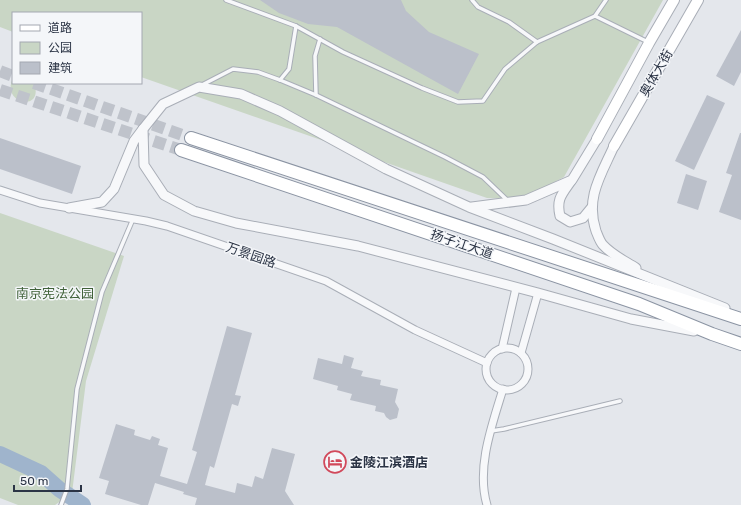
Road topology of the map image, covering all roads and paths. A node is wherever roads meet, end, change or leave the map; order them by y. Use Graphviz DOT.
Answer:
graph roads {
  1 [pos="226,0"];
  2 [pos="472,0"];
  3 [pos="606,0"];
  4 [pos="674,0"];
  5 [pos="698,0"];
  6 [pos="596,16"];
  7 [pos="296,26"];
  8 [pos="320,39"];
  9 [pos="537,42"];
  10 [pos="649,43"];
  11 [pos="280,80"];
  12 [pos="199,87"];
  13 [pos="316,95"];
  14 [pos="144,129"];
  15 [pos="191,138"];
  16 [pos="597,139"];
  17 [pos="614,146"];
  18 [pos="181,150"];
  19 [pos="572,180"];
  20 [pos="0,190"];
  21 [pos="509,202"];
  22 [pos="469,207"];
  23 [pos="592,207"];
  24 [pos="69,208"];
  25 [pos="133,219"];
  26 [pos="516,288"];
  27 [pos="673,288"];
  28 [pos="538,293"];
  29 [pos="741,314"];
  30 [pos="741,319"];
  31 [pos="712,334"];
  32 [pos="741,344"];
  33 [pos="502,349"];
  34 [pos="521,353"];
  35 [pos="487,363"];
  36 [pos="503,389"];
  37 [pos="620,401"];
  38 [pos="491,431"];
  39 [pos="61,505"];
  40 [pos="488,505"];
  1 -- 7 [label="lane"];
  2 -- 9 [label="lane"];
  3 -- 6 [label="lane"];
  4 -- 10 [label="main road, 奥体大街"];
  5 -- 17 [label="main road, 奥体大街"];
  6 -- 9 [label="lane"];
  6 -- 10 [label="lane"];
  7 -- 8 [label="lane"];
  7 -- 11 [label="lane"];
  8 -- 9 [label="lane"];
  8 -- 13 [label="lane"];
  10 -- 16 [label="main road, 奥体大街"];
  11 -- 12 [label="lane"];
  11 -- 13 [label="lane"];
  12 -- 14 [label="street"];
  12 -- 22 [label="street"];
  13 -- 21 [label="lane"];
  14 -- 24 [label="street"];
  14 -- 26 [label="street"];
  15 -- 30 [label="highway, 扬子江大道"];
  16 -- 19 [label="street"];
  17 -- 23 [label="street"];
  18 -- 31 [label="highway, 扬子江大道"];
  19 -- 21 [label="street"];
  19 -- 23 [label="street"];
  20 -- 24 [label="street, 万景园路"];
  21 -- 22 [label="street"];
  22 -- 27 [label="street"];
  23 -- 27 [label="street"];
  24 -- 25 [label="street, 万景园路"];
  25 -- 35 [label="street, 万景园路"];
  25 -- 39 [label="lane"];
  26 -- 28 [label="street"];
  26 -- 33 [label="street"];
  27 -- 29 [label="street"];
  28 -- 31 [label="street"];
  28 -- 34 [label="street"];
  31 -- 32 [label="highway, 扬子江大道"];
  33 -- 34 [label="street"];
  33 -- 35 [label="street"];
  34 -- 36 [label="street"];
  35 -- 36 [label="street"];
  36 -- 38 [label="street"];
  37 -- 38 [label="lane"];
  38 -- 40 [label="street"];
}
